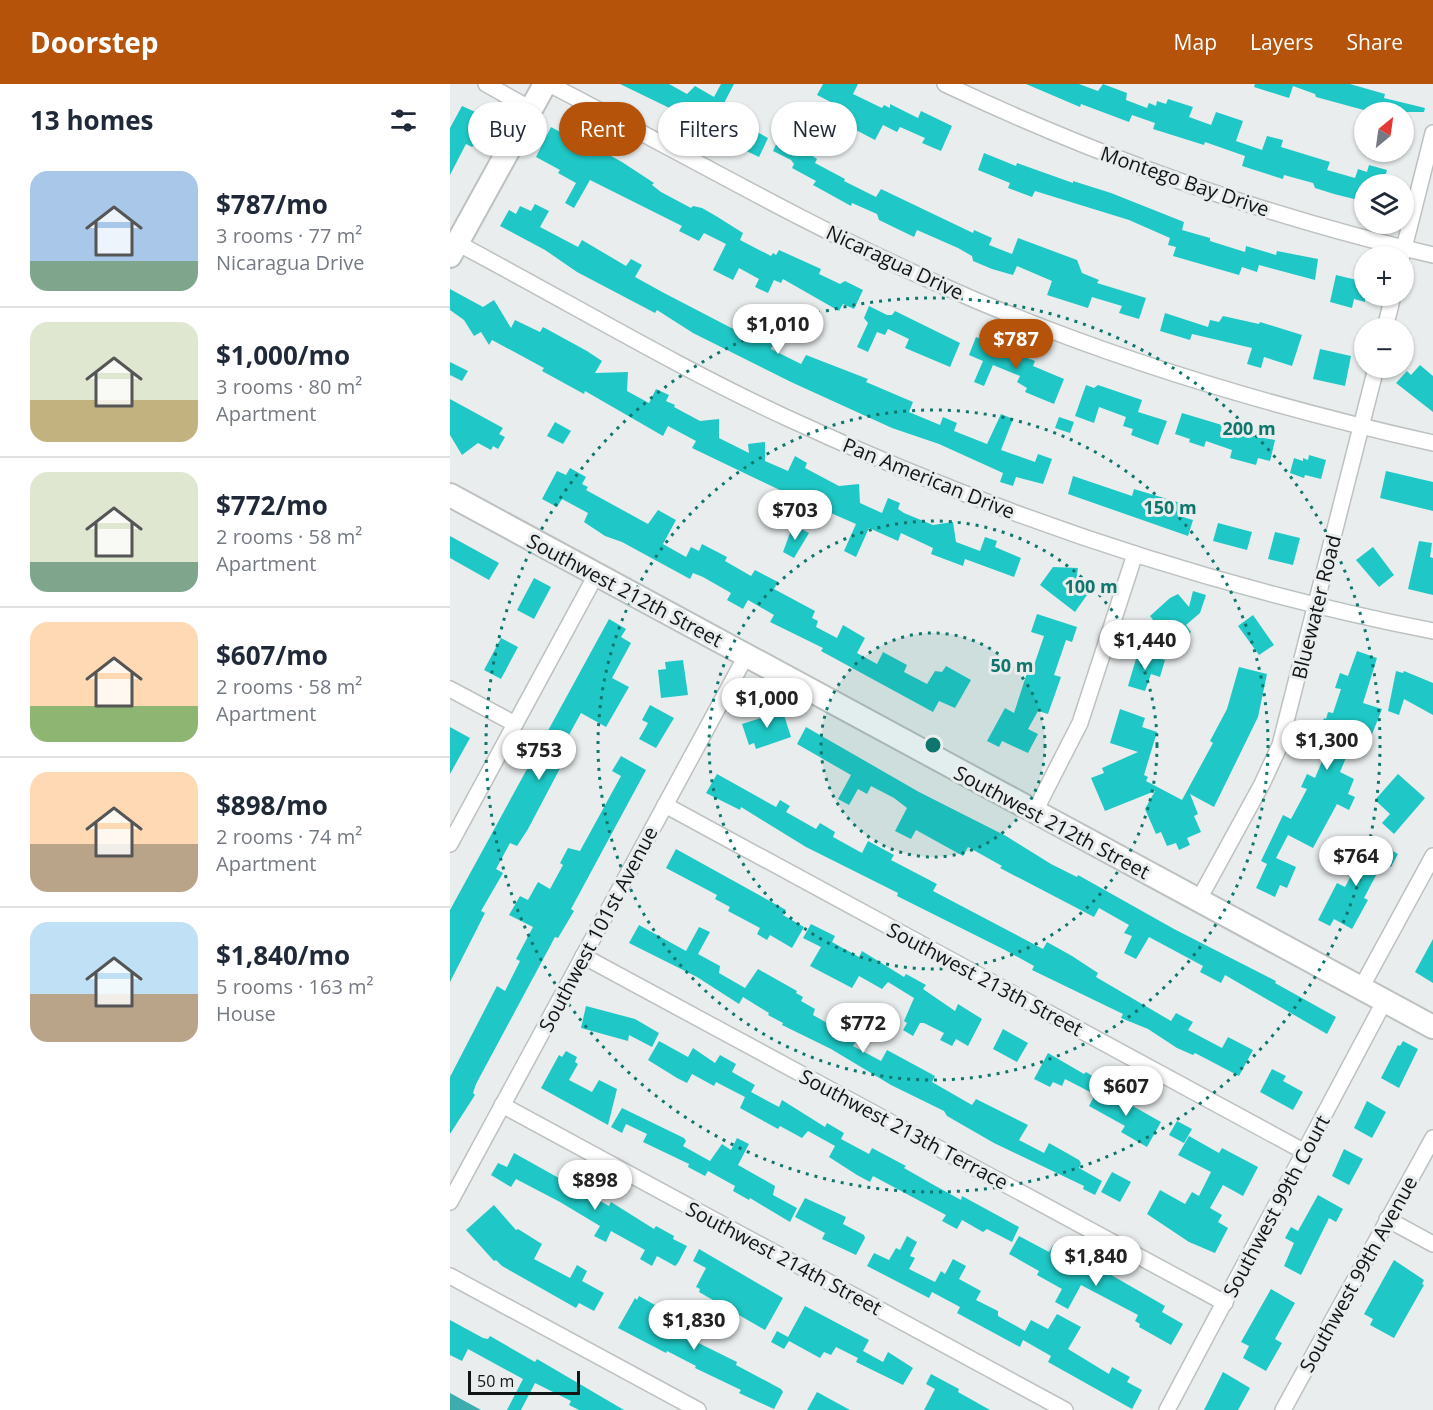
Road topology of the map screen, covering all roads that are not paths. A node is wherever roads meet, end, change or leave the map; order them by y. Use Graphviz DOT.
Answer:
graph roads {
  1 [pos="486,84"];
  2 [pos="547,84"];
  3 [pos="945,84"];
  4 [pos="518,102"];
  5 [pos="535,102"];
  6 [pos="1433,133"];
  7 [pos="505,156"];
  8 [pos="1383,246"];
  9 [pos="1405,246"];
  10 [pos="454,250"];
  11 [pos="1414,253"];
  12 [pos="1433,255"];
  13 [pos="1374,378"];
  14 [pos="1362,426"];
  15 [pos="1433,443"];
  16 [pos="450,495"];
  17 [pos="1135,554"];
  18 [pos="596,575"];
  19 [pos="1316,606"];
  20 [pos="1433,631"];
  21 [pos="746,656"];
  22 [pos="450,689"];
  23 [pos="514,724"];
  24 [pos="665,805"];
  25 [pos="1034,813"];
  26 [pos="450,844"];
  27 [pos="1433,856"];
  28 [pos="1198,901"];
  29 [pos="583,956"];
  30 [pos="1361,988"];
  31 [pos="1384,1002"];
  32 [pos="1433,1027"];
  33 [pos="502,1105"];
  34 [pos="1433,1138"];
  35 [pos="1305,1152"];
  36 [pos="450,1202"];
  37 [pos="1387,1219"];
  38 [pos="1433,1244"];
  39 [pos="450,1276"];
  40 [pos="1225,1303"];
  41 [pos="699,1410"];
  42 [pos="1065,1410"];
  43 [pos="1167,1410"];
  44 [pos="1283,1410"];
  1 -- 4 [label="street"];
  2 -- 5 [label="street"];
  2 -- 14 [label="street, Nicaragua Drive"];
  3 -- 8 [label="street, Montego Bay Drive"];
  6 -- 9 [label="street"];
  7 -- 10 [label="street"];
  10 -- 17 [label="street, Pan American Drive"];
  11 -- 12 [label="street, Montego Bay Drive"];
  13 -- 14 [label="street, Bluewater Road"];
  14 -- 15 [label="street, Nicaragua Drive"];
  14 -- 19 [label="street, Bluewater Road"];
  16 -- 18 [label="street, Southwest 212th Street"];
  17 -- 19 [label="street, Pan American Drive"];
  17 -- 25 [label="street"];
  18 -- 21 [label="street, Southwest 212th Street"];
  18 -- 23 [label="street"];
  19 -- 20 [label="street, Pan American Drive"];
  19 -- 28 [label="street, Bluewater Road"];
  21 -- 24 [label="street, Southwest 101st Avenue"];
  21 -- 25 [label="street, Southwest 212th Street"];
  22 -- 23 [label="street"];
  23 -- 26 [label="street"];
  24 -- 29 [label="street, Southwest 101st Avenue"];
  24 -- 35 [label="street, Southwest 213th Street"];
  25 -- 28 [label="street, Southwest 212th Street"];
  27 -- 30 [label="street"];
  28 -- 30 [label="street, Southwest 212th Street"];
  29 -- 33 [label="street, Southwest 101st Avenue"];
  29 -- 40 [label="street, Southwest 213th Terrace"];
  30 -- 31 [label="street, Southwest 212th Street"];
  31 -- 32 [label="street, Southwest 212th Street"];
  31 -- 35 [label="street, Southwest 99th Court"];
  33 -- 36 [label="street, Southwest 101st Avenue"];
  33 -- 42 [label="street, Southwest 214th Street"];
  34 -- 37 [label="street, Southwest 99th Avenue"];
  35 -- 40 [label="street, Southwest 99th Court"];
  37 -- 38 [label="street"];
  37 -- 44 [label="street, Southwest 99th Avenue"];
  39 -- 41 [label="street"];
  40 -- 43 [label="street, Southwest 99th Court"];
}
